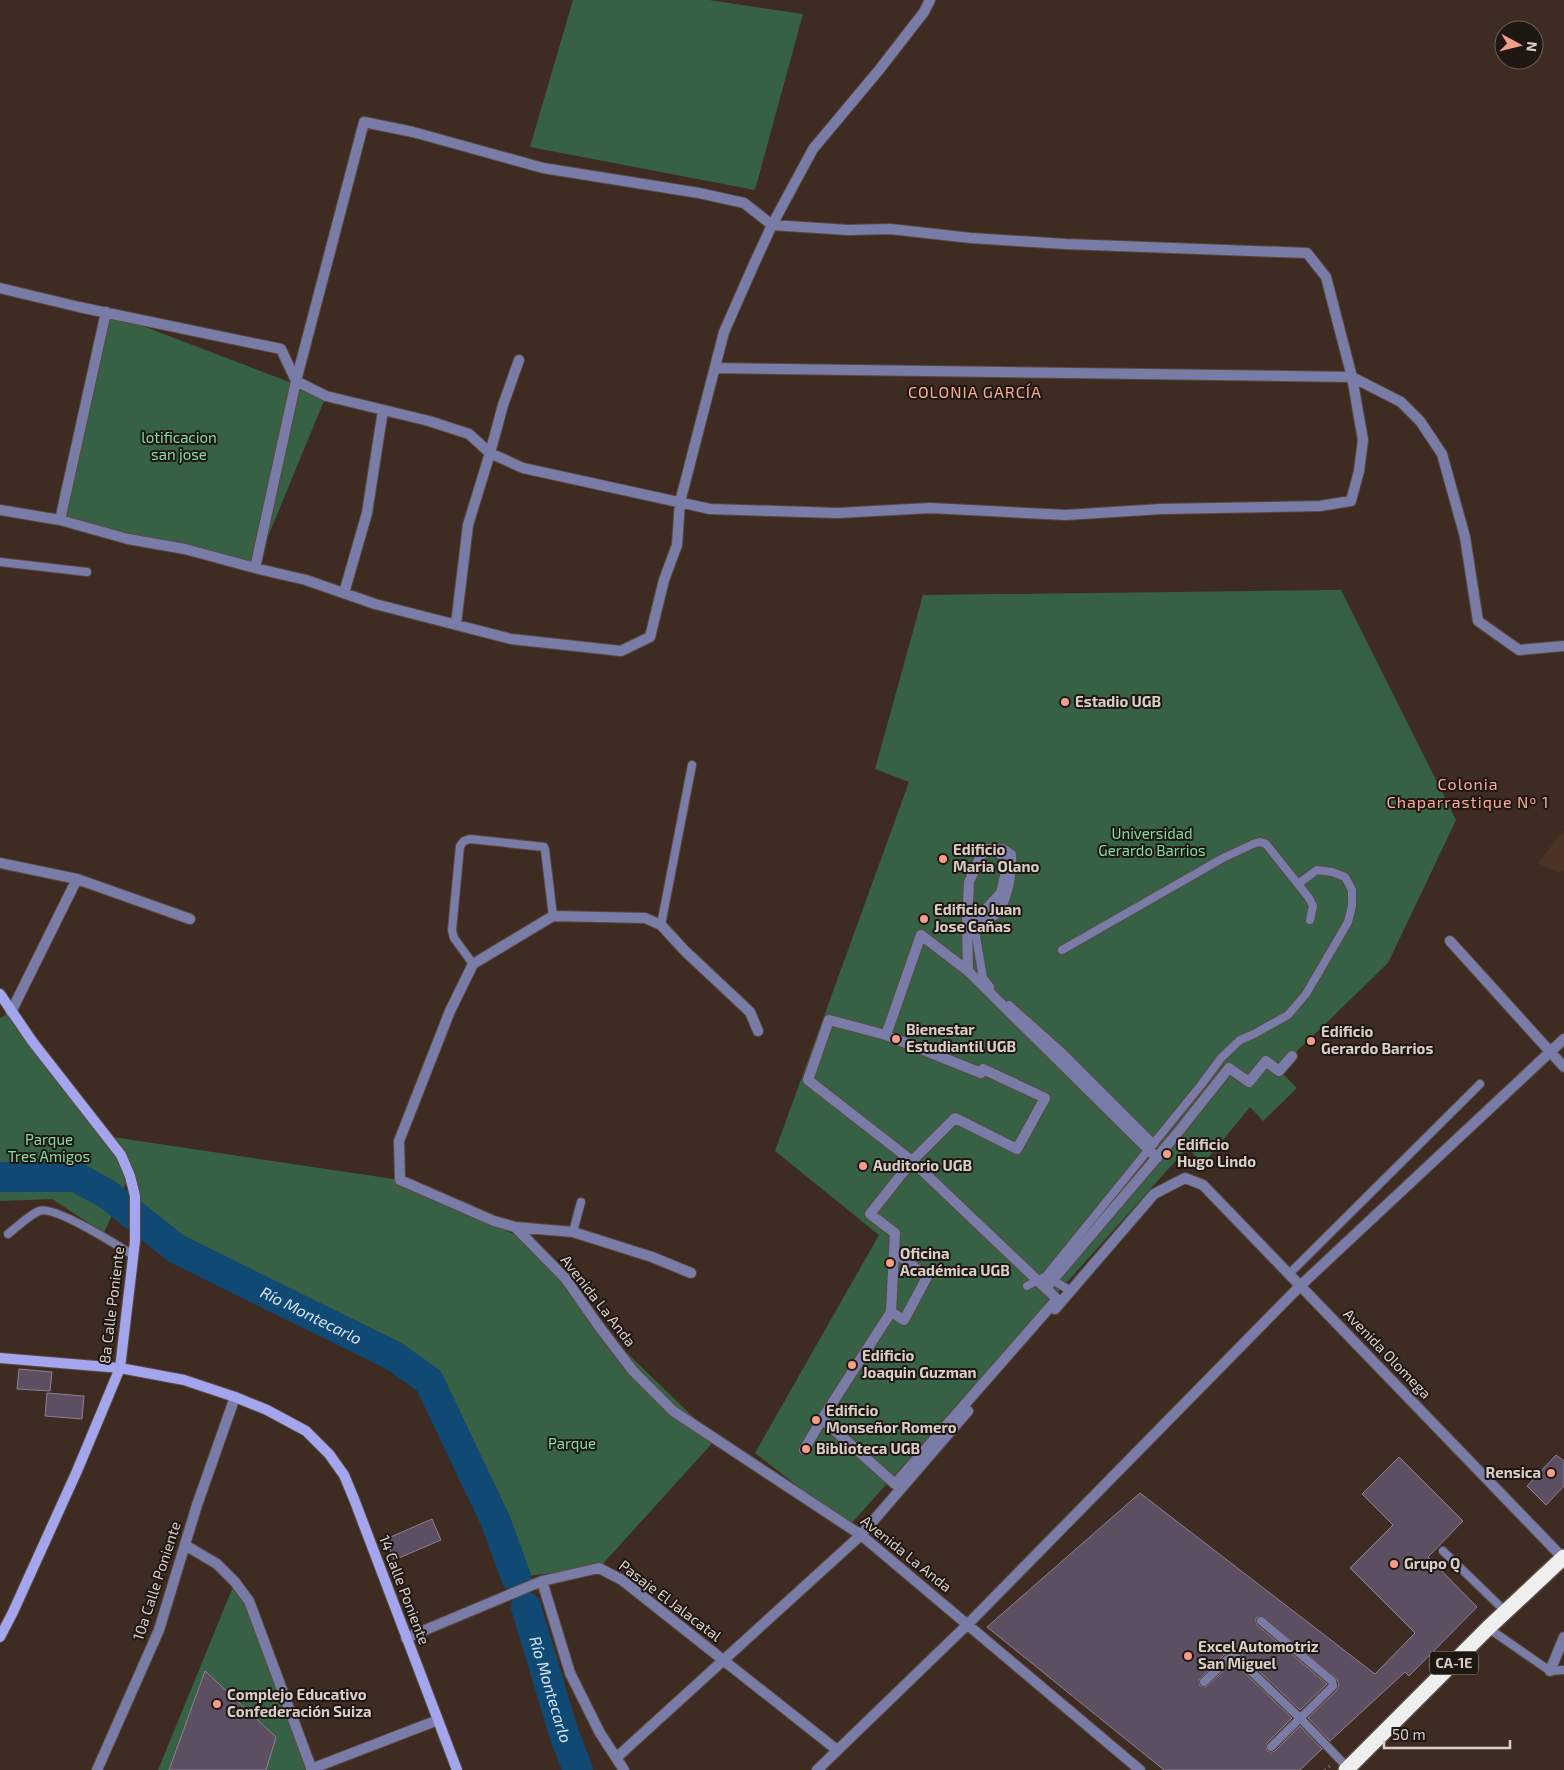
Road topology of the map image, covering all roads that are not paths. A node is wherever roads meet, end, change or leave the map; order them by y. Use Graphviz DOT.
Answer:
graph roads {
  1 [pos="930,0"];
  2 [pos="772,225"];
  3 [pos="0,288"];
  4 [pos="106,312"];
  5 [pos="519,360"];
  6 [pos="715,368"];
  7 [pos="1352,377"];
  8 [pos="296,381"];
  9 [pos="383,410"];
  10 [pos="490,453"];
  11 [pos="680,502"];
  12 [pos="0,510"];
  13 [pos="60,520"];
  14 [pos="0,562"];
  15 [pos="255,568"];
  16 [pos="87,572"];
  17 [pos="344,593"];
  18 [pos="456,624"];
  19 [pos="1564,646"];
  20 [pos="692,765"];
  21 [pos="0,864"];
  22 [pos="77,880"];
  23 [pos="1298,884"];
  24 [pos="553,916"];
  25 [pos="190,919"];
  26 [pos="1310,920"];
  27 [pos="661,925"];
  28 [pos="972,925"];
  29 [pos="1450,941"];
  30 [pos="1062,950"];
  31 [pos="473,964"];
  32 [pos="968,971"];
  33 [pos="0,994"];
  34 [pos="11,1012"];
  35 [pos="758,1031"];
  36 [pos="886,1035"];
  37 [pos="1564,1039"];
  38 [pos="1550,1052"];
  39 [pos="1292,1056"];
  40 [pos="1564,1067"];
  41 [pos="1480,1084"];
  42 [pos="1151,1147"];
  43 [pos="1157,1158"];
  44 [pos="912,1161"];
  45 [pos="581,1202"];
  46 [pos="515,1227"];
  47 [pos="573,1232"];
  48 [pos="8,1234"];
  49 [pos="894,1252"];
  50 [pos="133,1255"];
  51 [pos="691,1273"];
  52 [pos="1289,1274"];
  53 [pos="1045,1279"];
  54 [pos="1027,1286"];
  55 [pos="1300,1286"];
  56 [pos="1071,1291"];
  57 [pos="891,1312"];
  58 [pos="0,1358"];
  59 [pos="120,1368"];
  60 [pos="236,1397"];
  61 [pos="822,1420"];
  62 [pos="804,1450"];
  63 [pos="861,1534"];
  64 [pos="185,1545"];
  65 [pos="1443,1551"];
  66 [pos="1563,1558"];
  67 [pos="542,1581"];
  68 [pos="1506,1612"];
  69 [pos="1261,1621"];
  70 [pos="968,1624"];
  71 [pos="1488,1628"];
  72 [pos="0,1637"];
  73 [pos="1564,1637"];
  74 [pos="406,1638"];
  75 [pos="724,1660"];
  76 [pos="1564,1670"];
  77 [pos="1550,1671"];
  78 [pos="1204,1682"];
  79 [pos="1300,1719"];
  80 [pos="438,1720"];
  81 [pos="1271,1747"];
  82 [pos="837,1750"];
  83 [pos="616,1758"];
  84 [pos="1347,1769"];
  85 [pos="97,1770"];
  86 [pos="312,1770"];
  87 [pos="457,1770"];
  88 [pos="624,1770"];
  89 [pos="817,1770"];
  90 [pos="1140,1770"];
  1 -- 2 [label="street"];
  2 -- 6 [label="street"];
  2 -- 7 [label="street"];
  2 -- 8 [label="street"];
  3 -- 4 [label="street"];
  4 -- 8 [label="street"];
  4 -- 13 [label="street"];
  5 -- 10 [label="street"];
  6 -- 7 [label="street"];
  6 -- 11 [label="street"];
  7 -- 11 [label="street"];
  7 -- 19 [label="street"];
  8 -- 9 [label="street"];
  8 -- 15 [label="street"];
  9 -- 10 [label="street"];
  9 -- 17 [label="street"];
  10 -- 11 [label="street"];
  10 -- 18 [label="street"];
  11 -- 18 [label="street"];
  12 -- 13 [label="street"];
  13 -- 15 [label="street"];
  14 -- 16 [label="lane"];
  15 -- 17 [label="street"];
  17 -- 18 [label="street"];
  20 -- 27 [label="lane"];
  21 -- 22 [label="street"];
  22 -- 25 [label="street"];
  22 -- 34 [label="street"];
  23 -- 26 [label="lane"];
  23 -- 30 [label="lane"];
  23 -- 42 [label="lane"];
  24 -- 27 [label="street"];
  24 -- 31 [label="street"];
  24 -- 31 [label="lane"];
  27 -- 35 [label="street"];
  28 -- 28 [label="street"];
  28 -- 32 [label="street"];
  28 -- 42 [label="lane"];
  29 -- 38 [label="street"];
  31 -- 46 [label="street, Avenida La Anda"];
  32 -- 36 [label="street"];
  32 -- 42 [label="street"];
  33 -- 34 [label="street, 8a Calle Poniente"];
  34 -- 50 [label="street, 8a Calle Poniente"];
  36 -- 44 [label="street"];
  36 -- 44 [label="street"];
  37 -- 38 [label="street"];
  38 -- 40 [label="street"];
  38 -- 55 [label="street"];
  39 -- 43 [label="street"];
  41 -- 52 [label="lane"];
  42 -- 43 [label="street"];
  42 -- 53 [label="lane"];
  43 -- 53 [label="street"];
  44 -- 49 [label="street"];
  44 -- 53 [label="street"];
  45 -- 47 [label="lane"];
  46 -- 47 [label="street"];
  46 -- 63 [label="street, Avenida La Anda"];
  47 -- 51 [label="street"];
  48 -- 50 [label="lane"];
  49 -- 57 [label="street"];
  49 -- 57 [label="street"];
  50 -- 59 [label="street, 8a Calle Poniente"];
  52 -- 55 [label="street, Avenida Olomega"];
  52 -- 56 [label="street, Avenida Olomega"];
  53 -- 54 [label="lane"];
  53 -- 56 [label="lane"];
  53 -- 61 [label="street"];
  55 -- 66 [label="street, Avenida Olomega"];
  55 -- 70 [label="street"];
  56 -- 63 [label="street"];
  57 -- 61 [label="street"];
  58 -- 59 [label="street, 14 Calle Poniente"];
  59 -- 60 [label="street, 14 Calle Poniente"];
  59 -- 72 [label="street, 8a Calle Poniente"];
  60 -- 64 [label="street, 10a Calle Poniente"];
  60 -- 74 [label="street, 14 Calle Poniente"];
  61 -- 62 [label="street"];
  63 -- 70 [label="street, Avenida La Anda"];
  63 -- 75 [label="street"];
  64 -- 85 [label="street, 10a Calle Poniente"];
  64 -- 86 [label="street"];
  65 -- 68 [label="lane"];
  66 -- 68 [label="highway, CA-1E"];
  67 -- 74 [label="street, Pasaje El Jalacatal"];
  67 -- 75 [label="street, Pasaje El Jalacatal"];
  67 -- 83 [label="street"];
  68 -- 71 [label="highway, CA-1E"];
  69 -- 79 [label="lane"];
  70 -- 82 [label="street"];
  70 -- 90 [label="street, Avenida La Anda"];
  71 -- 77 [label="lane"];
  71 -- 84 [label="highway, CA-1E"];
  73 -- 77 [label="street"];
  74 -- 80 [label="street, 14 Calle Poniente"];
  75 -- 82 [label="street, Pasaje El Jalacatal"];
  75 -- 83 [label="street"];
  76 -- 77 [label="lane"];
  78 -- 79 [label="lane"];
  79 -- 81 [label="lane"];
  79 -- 84 [label="lane"];
  80 -- 86 [label="street"];
  80 -- 87 [label="street, 14 Calle Poniente"];
  82 -- 89 [label="street"];
  83 -- 88 [label="street"];
}
